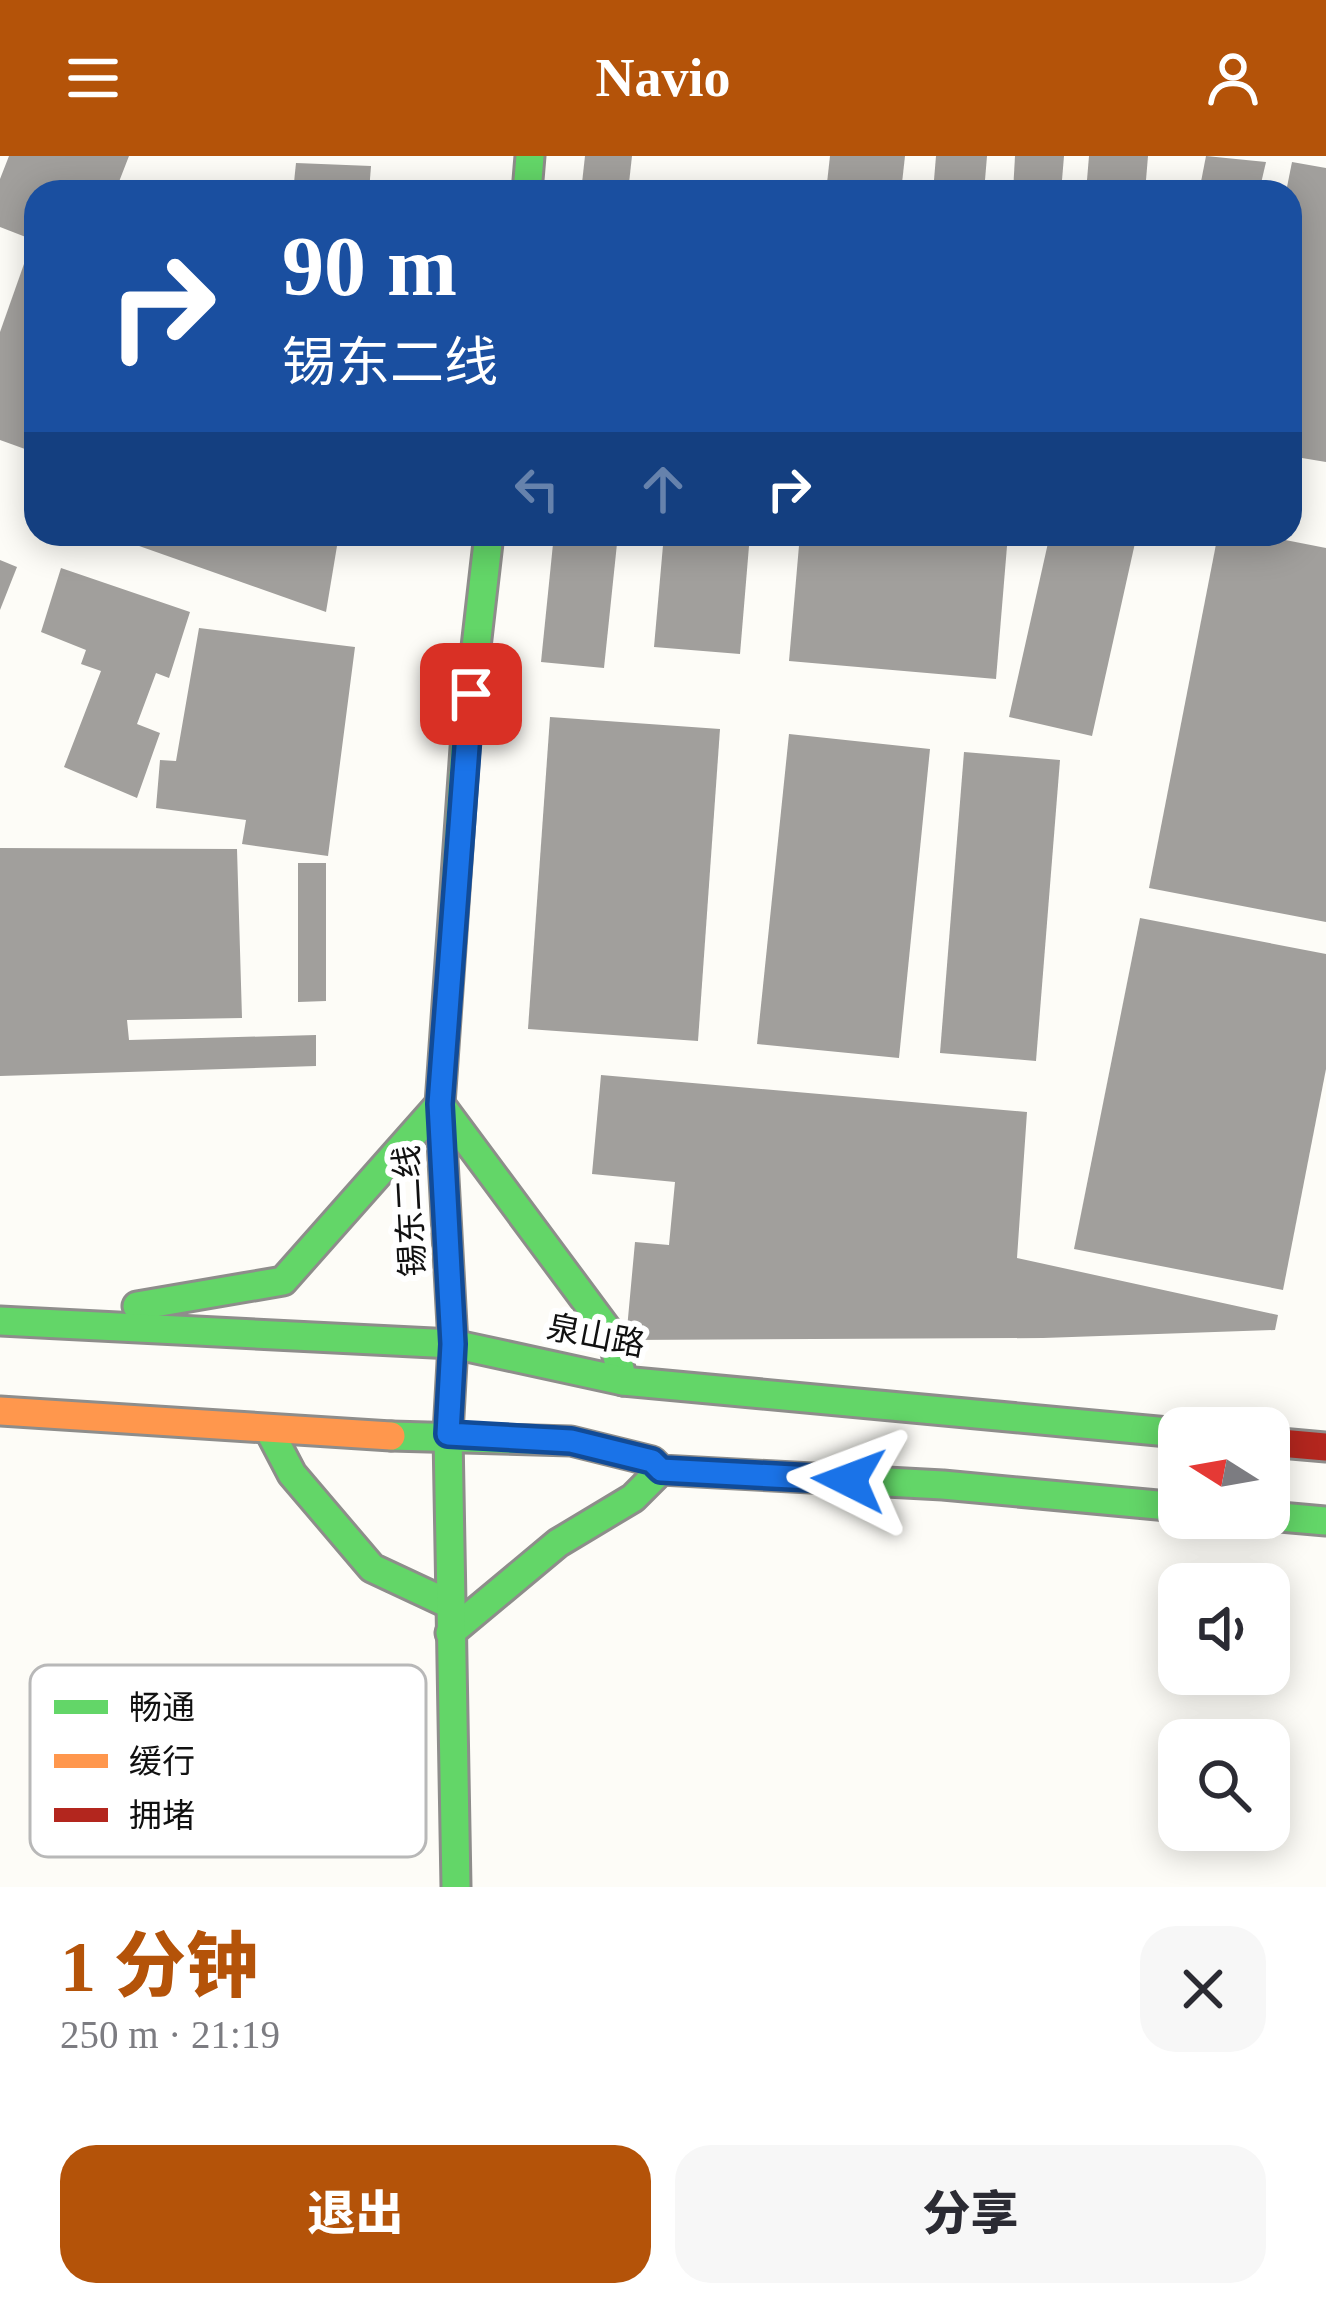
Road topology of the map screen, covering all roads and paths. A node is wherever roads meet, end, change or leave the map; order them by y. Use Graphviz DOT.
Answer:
graph roads {
  1 [pos="488,546"];
  2 [pos="440,1104"];
  3 [pos="0,1321"];
  4 [pos="49,1321"];
  5 [pos="453,1344"];
  6 [pos="622,1381"];
  7 [pos="0,1412"];
  8 [pos="1158,1431"];
  9 [pos="270,1432"];
  10 [pos="448,1434"];
  11 [pos="1290,1444"];
  12 [pos="1326,1447"];
  13 [pos="661,1470"];
  14 [pos="1158,1505"];
  15 [pos="1290,1518"];
  16 [pos="1326,1521"];
  17 [pos="449,1604"];
  18 [pos="450,1633"];
  19 [pos="455,1887"];
  1 -- 2 [label="main road, 锡东二线"];
  2 -- 4 [label="main road"];
  2 -- 5 [label="main road, 锡东二线"];
  2 -- 6 [label="main road"];
  3 -- 4 [label="main road, 泉山路"];
  4 -- 5 [label="main road, 泉山路"];
  5 -- 6 [label="main road, 泉山路"];
  5 -- 10 [label="main road, 锡东二线"];
  6 -- 8 [label="main road, 泉山路"];
  7 -- 9 [label="main road"];
  9 -- 10 [label="main road"];
  9 -- 17 [label="main road"];
  10 -- 13 [label="main road"];
  10 -- 17 [label="main road, 锡东二线"];
  11 -- 12 [label="main road"];
  13 -- 14 [label="main road"];
  13 -- 18 [label="main road"];
  15 -- 16 [label="main road"];
  17 -- 18 [label="main road, 锡东二线"];
  18 -- 19 [label="main road, 锡东二线"];
}
